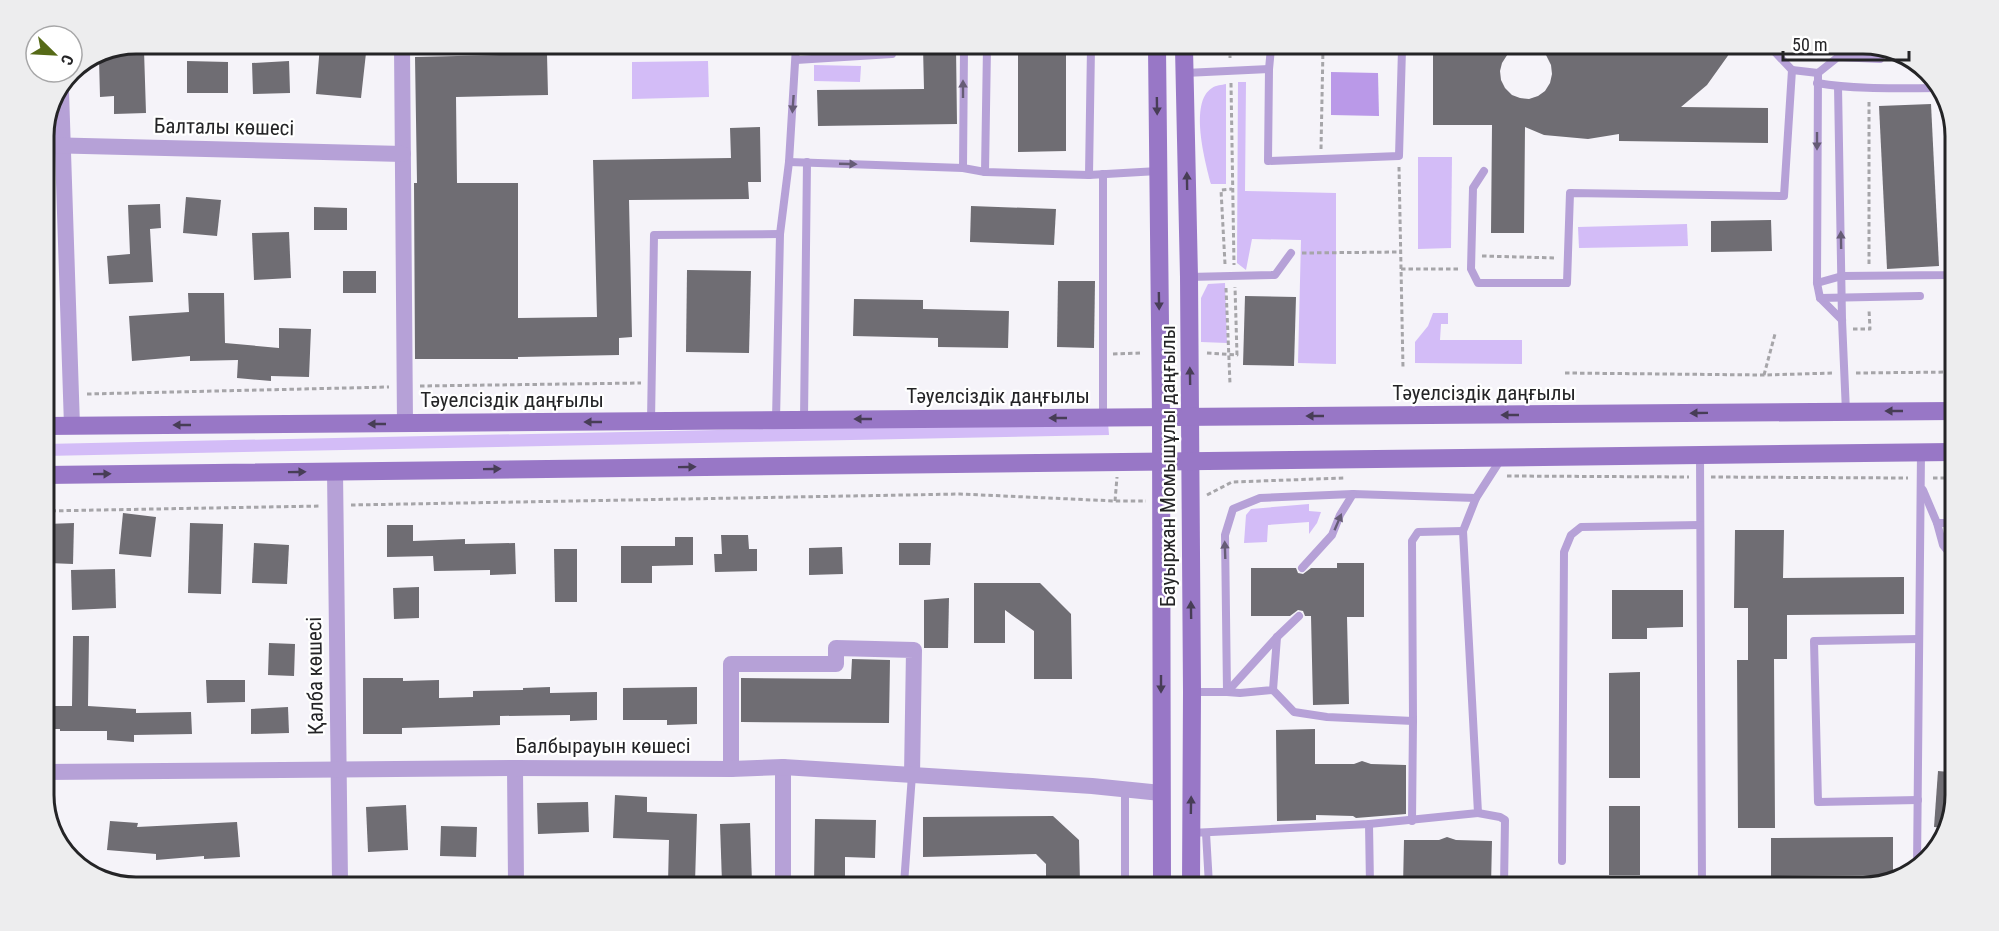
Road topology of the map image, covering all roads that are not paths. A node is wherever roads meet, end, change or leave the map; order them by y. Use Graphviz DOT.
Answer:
graph roads {
  1 [pos="402,54"];
  2 [pos="796,54"];
  3 [pos="892,54"];
  4 [pos="964,54"];
  5 [pos="987,54"];
  6 [pos="1091,54"];
  7 [pos="1157,54"];
  8 [pos="1185,54"];
  9 [pos="1270,54"];
  10 [pos="1402,54"];
  11 [pos="1777,54"];
  12 [pos="1839,54"];
  13 [pos="1880,56"];
  14 [pos="796,60"];
  15 [pos="1269,69"];
  16 [pos="1792,70"];
  17 [pos="1818,73"];
  18 [pos="1185,74"];
  19 [pos="1817,83"];
  20 [pos="1838,86"];
  21 [pos="1929,88"];
  22 [pos="61,102"];
  23 [pos="54,146"];
  24 [pos="62,146"];
  25 [pos="403,154"];
  26 [pos="789,162"];
  27 [pos="807,162"];
  28 [pos="963,168"];
  29 [pos="1158,171"];
  30 [pos="1484,171"];
  31 [pos="985,172"];
  32 [pos="1103,174"];
  33 [pos="1089,175"];
  34 [pos="780,234"];
  35 [pos="1291,254"];
  36 [pos="1945,275"];
  37 [pos="1842,276"];
  38 [pos="1189,277"];
  39 [pos="1817,283"];
  40 [pos="1920,296"];
  41 [pos="1820,298"];
  42 [pos="1842,298"];
  43 [pos="1842,324"];
  44 [pos="1945,411"];
  45 [pos="1846,412"];
  46 [pos="1161,417"];
  47 [pos="1190,417"];
  48 [pos="1103,418"];
  49 [pos="804,419"];
  50 [pos="776,420"];
  51 [pos="651,422"];
  52 [pos="405,424"];
  53 [pos="54,426"];
  54 [pos="72,426"];
  55 [pos="1921,452"];
  56 [pos="1945,452"];
  57 [pos="1700,455"];
  58 [pos="1502,458"];
  59 [pos="1160,461"];
  60 [pos="1190,461"];
  61 [pos="335,471"];
  62 [pos="54,475"];
  63 [pos="1922,483"];
  64 [pos="1353,494"];
  65 [pos="1476,498"];
  66 [pos="1937,523"];
  67 [pos="1945,523"];
  68 [pos="1700,525"];
  69 [pos="1463,531"];
  70 [pos="1945,548"];
  71 [pos="1302,568"];
  72 [pos="1299,616"];
  73 [pos="1276,637"];
  74 [pos="1919,639"];
  75 [pos="1273,690"];
  76 [pos="1192,692"];
  77 [pos="1227,692"];
  78 [pos="1413,721"];
  79 [pos="783,767"];
  80 [pos="515,768"];
  81 [pos="339,769"];
  82 [pos="731,769"];
  83 [pos="54,772"];
  84 [pos="912,775"];
  85 [pos="1125,790"];
  86 [pos="1161,793"];
  87 [pos="1918,800"];
  88 [pos="1478,813"];
  89 [pos="1412,821"];
  90 [pos="1369,824"];
  91 [pos="1198,833"];
  92 [pos="1917,857"];
  93 [pos="1562,861"];
  94 [pos="340,877"];
  95 [pos="516,877"];
  96 [pos="783,877"];
  97 [pos="905,877"];
  98 [pos="1125,877"];
  99 [pos="1162,877"];
  100 [pos="1192,877"];
  101 [pos="1207,877"];
  102 [pos="1370,877"];
  103 [pos="1504,877"];
  104 [pos="1702,877"];
  1 -- 25 [label="street"];
  2 -- 14 [label="lane"];
  3 -- 14 [label="lane"];
  28 -- 4 [label="lane, one-way"];
  5 -- 31 [label="lane"];
  6 -- 33 [label="lane"];
  7 -- 29 [label="main road, Бауыржан Момышұлы даңғылы, one-way"];
  8 -- 18 [label="main road, Бауыржан Момышұлы даңғылы"];
  9 -- 15 [label="lane"];
  10 -- 15 [label="lane"];
  11 -- 16 [label="lane"];
  12 -- 13 [label="lane"];
  12 -- 17 [label="lane"];
  14 -- 26 [label="lane, one-way"];
  15 -- 18 [label="lane"];
  16 -- 17 [label="lane"];
  16 -- 30 [label="lane"];
  17 -- 19 [label="lane"];
  38 -- 18 [label="main road, Бауыржан Момышұлы даңғылы, one-way"];
  19 -- 20 [label="lane"];
  19 -- 39 [label="lane, one-way"];
  20 -- 21 [label="lane"];
  37 -- 20 [label="lane, one-way"];
  22 -- 24 [label="street"];
  23 -- 24 [label="street, Балталы көшесі"];
  24 -- 25 [label="street, Балталы көшесі"];
  24 -- 54 [label="street"];
  25 -- 52 [label="street"];
  26 -- 27 [label="lane"];
  26 -- 34 [label="lane"];
  27 -- 28 [label="lane, one-way"];
  27 -- 49 [label="lane"];
  28 -- 31 [label="lane"];
  29 -- 32 [label="lane"];
  29 -- 46 [label="main road, Бауыржан Момышұлы даңғылы, one-way"];
  31 -- 33 [label="lane"];
  32 -- 33 [label="lane"];
  32 -- 48 [label="lane"];
  34 -- 50 [label="lane"];
  34 -- 51 [label="lane"];
  35 -- 38 [label="lane"];
  36 -- 37 [label="lane"];
  37 -- 39 [label="lane"];
  37 -- 42 [label="lane"];
  47 -- 38 [label="main road, Бауыржан Момышұлы даңғылы, one-way"];
  39 -- 41 [label="lane"];
  40 -- 42 [label="lane"];
  41 -- 42 [label="lane"];
  41 -- 43 [label="lane"];
  42 -- 43 [label="lane"];
  43 -- 45 [label="lane"];
  44 -- 45 [label="main road, Тәуелсіздік даңғылы, one-way"];
  45 -- 47 [label="main road, Тәуелсіздік даңғылы, one-way"];
  46 -- 47 [label="main road, Тәуелсіздік даңғылы"];
  46 -- 48 [label="main road, Тәуелсіздік даңғылы"];
  46 -- 59 [label="main road, Бауыржан Момышұлы даңғылы"];
  47 -- 60 [label="main road, Бауыржан Момышұлы даңғылы"];
  48 -- 49 [label="main road, Тәуелсіздік даңғылы, one-way"];
  49 -- 50 [label="main road, Тәуелсіздік даңғылы"];
  50 -- 51 [label="main road, Тәуелсіздік даңғылы"];
  51 -- 52 [label="main road, Тәуелсіздік даңғылы, one-way"];
  52 -- 54 [label="main road, Тәуелсіздік даңғылы, one-way"];
  53 -- 54 [label="main road, Тәуелсіздік даңғылы"];
  55 -- 56 [label="main road"];
  55 -- 57 [label="main road"];
  55 -- 63 [label="lane"];
  57 -- 58 [label="main road"];
  57 -- 68 [label="lane"];
  58 -- 60 [label="main road"];
  58 -- 65 [label="lane"];
  59 -- 60 [label="main road"];
  61 -- 59 [label="main road, one-way"];
  59 -- 86 [label="main road, Бауыржан Момышұлы даңғылы, one-way"];
  76 -- 60 [label="main road, Бауыржан Момышұлы даңғылы, one-way"];
  62 -- 61 [label="main road, one-way"];
  61 -- 81 [label="street, Қалба көшесі"];
  63 -- 66 [label="lane"];
  63 -- 74 [label="lane"];
  64 -- 65 [label="lane"];
  71 -- 64 [label="lane, one-way"];
  77 -- 64 [label="lane, one-way"];
  65 -- 69 [label="lane"];
  66 -- 67 [label="lane"];
  66 -- 70 [label="lane"];
  68 -- 93 [label="lane"];
  68 -- 104 [label="lane"];
  69 -- 78 [label="lane"];
  69 -- 88 [label="lane"];
  72 -- 73 [label="lane"];
  73 -- 75 [label="lane"];
  73 -- 77 [label="lane"];
  74 -- 87 [label="lane"];
  74 -- 87 [label="lane"];
  75 -- 77 [label="lane"];
  75 -- 78 [label="lane"];
  76 -- 77 [label="lane"];
  91 -- 76 [label="main road, Бауыржан Момышұлы даңғылы, one-way"];
  78 -- 89 [label="lane"];
  79 -- 82 [label="street, Балбырауын көшесі"];
  79 -- 84 [label="street, Балбырауын көшесі"];
  79 -- 96 [label="street"];
  80 -- 81 [label="street, Балбырауын көшесі"];
  80 -- 82 [label="street, Балбырауын көшесі"];
  80 -- 95 [label="street"];
  81 -- 83 [label="street, Балбырауын көшесі"];
  81 -- 94 [label="street, Қалба көшесі"];
  82 -- 84 [label="street"];
  84 -- 85 [label="street, Балбырауын көшесі"];
  84 -- 97 [label="lane"];
  85 -- 86 [label="street, Балбырауын көшесі"];
  85 -- 98 [label="lane"];
  86 -- 99 [label="main road, Бауыржан Момышұлы даңғылы"];
  87 -- 92 [label="lane"];
  88 -- 89 [label="lane"];
  88 -- 103 [label="lane"];
  89 -- 90 [label="lane"];
  90 -- 91 [label="lane"];
  90 -- 102 [label="lane"];
  91 -- 100 [label="main road, Бауыржан Момышұлы даңғылы"];
  91 -- 101 [label="lane"];
}
